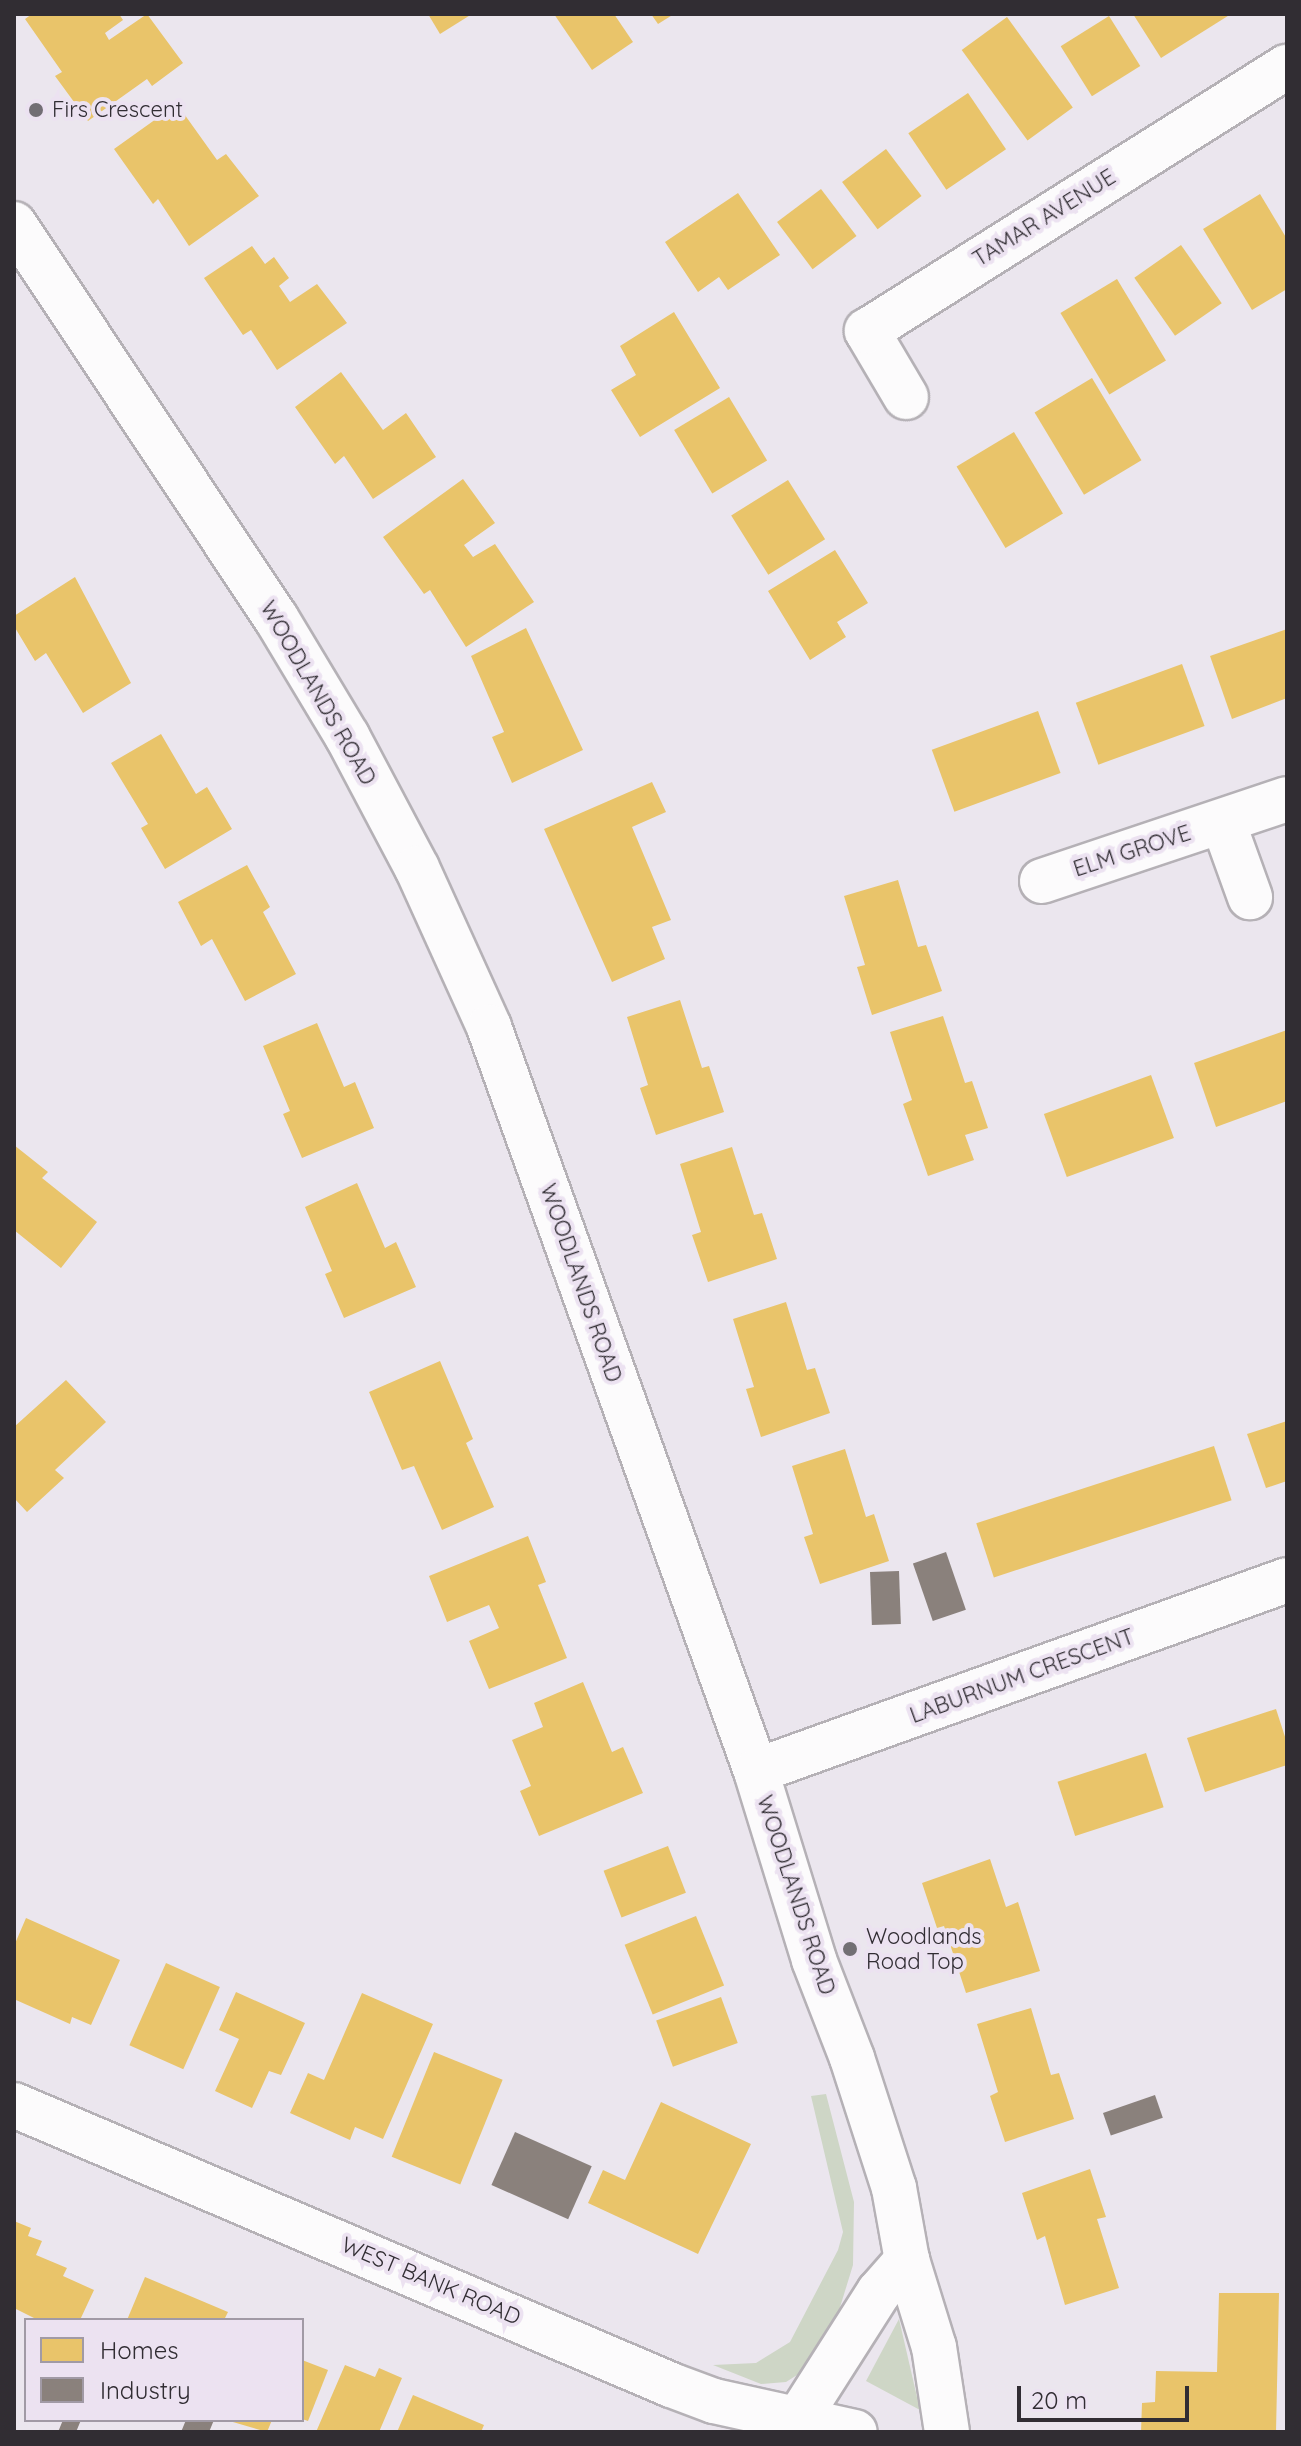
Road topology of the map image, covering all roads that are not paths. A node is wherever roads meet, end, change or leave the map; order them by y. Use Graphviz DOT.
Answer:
graph roads {
  1 [pos="1287,67"];
  2 [pos="14,224"];
  3 [pos="906,397"];
  4 [pos="1287,799"];
  5 [pos="1223,822"];
  6 [pos="1042,881"];
  7 [pos="1250,897"];
  8 [pos="1287,1580"];
  9 [pos="756,1771"];
  10 [pos="14,2105"];
  11 [pos="907,2260"];
  12 [pos="798,2419"];
  13 [pos="855,2432"];
  14 [pos="947,2432"];
  1 -- 3 [label="street, TAMAR AVENUE"];
  2 -- 9 [label="street, WOODLANDS ROAD"];
  4 -- 5 [label="street, ELM GROVE"];
  5 -- 6 [label="street, ELM GROVE"];
  5 -- 7 [label="street"];
  8 -- 9 [label="street, LABURNUM CRESCENT"];
  9 -- 11 [label="street, WOODLANDS ROAD"];
  10 -- 12 [label="street, WEST BANK ROAD"];
  11 -- 12 [label="street"];
  11 -- 14 [label="street, WOODLANDS ROAD"];
  12 -- 13 [label="street, WEST BANK ROAD"];
}
